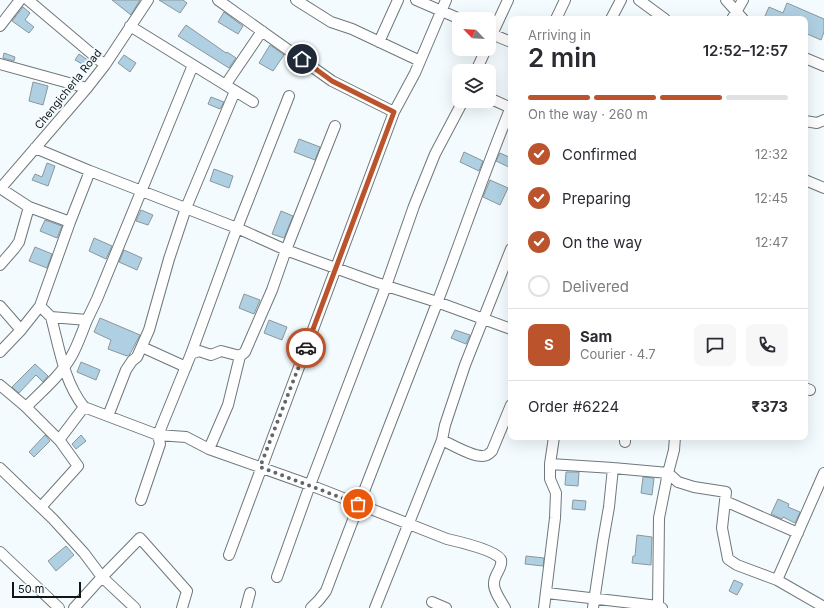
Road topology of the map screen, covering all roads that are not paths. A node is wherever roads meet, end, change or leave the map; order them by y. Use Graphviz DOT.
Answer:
graph roads {
  1 [pos="20,0"];
  2 [pos="28,0"];
  3 [pos="148,0"];
  4 [pos="218,0"];
  5 [pos="296,0"];
  6 [pos="398,0"];
  7 [pos="416,0"];
  8 [pos="446,0"];
  9 [pos="508,0"];
  10 [pos="564,0"];
  11 [pos="621,0"];
  12 [pos="639,0"];
  13 [pos="726,0"];
  14 [pos="743,0"];
  15 [pos="441,10"];
  16 [pos="452,15"];
  17 [pos="557,16"];
  18 [pos="613,16"];
  19 [pos="661,16"];
  20 [pos="736,16"];
  21 [pos="737,16"];
  22 [pos="496,24"];
  23 [pos="0,26"];
  24 [pos="130,26"];
  25 [pos="262,31"];
  26 [pos="496,38"];
  27 [pos="508,41"];
  28 [pos="379,42"];
  29 [pos="808,59"];
  30 [pos="420,61"];
  31 [pos="0,64"];
  32 [pos="105,65"];
  33 [pos="193,65"];
  34 [pos="824,66"];
  35 [pos="226,84"];
  36 [pos="87,88"];
  37 [pos="235,91"];
  38 [pos="289,96"];
  39 [pos="496,101"];
  40 [pos="253,102"];
  41 [pos="508,107"];
  42 [pos="459,108"];
  43 [pos="394,112"];
  44 [pos="508,115"];
  45 [pos="824,120"];
  46 [pos="808,121"];
  47 [pos="335,126"];
  48 [pos="35,148"];
  49 [pos="90,172"];
  50 [pos="808,181"];
  51 [pos="0,188"];
  52 [pos="824,188"];
  53 [pos="141,192"];
  54 [pos="29,207"];
  55 [pos="186,208"];
  56 [pos="70,222"];
  57 [pos="238,228"];
  58 [pos="286,250"];
  59 [pos="508,257"];
  60 [pos="0,265"];
  61 [pos="335,268"];
  62 [pos="386,286"];
  63 [pos="437,302"];
  64 [pos="0,306"];
  65 [pos="40,306"];
  66 [pos="51,317"];
  67 [pos="87,320"];
  68 [pos="483,320"];
  69 [pos="508,329"];
  70 [pos="21,330"];
  71 [pos="142,348"];
  72 [pos="0,352"];
  73 [pos="191,354"];
  74 [pos="240,356"];
  75 [pos="64,367"];
  76 [pos="186,367"];
  77 [pos="0,385"];
  78 [pos="26,407"];
  79 [pos="84,407"];
  80 [pos="108,416"];
  81 [pos="508,419"];
  82 [pos="158,435"];
  83 [pos="59,440"];
  84 [pos="442,440"];
  85 [pos="554,440"];
  86 [pos="675,440"];
  87 [pos="209,449"];
  88 [pos="550,464"];
  89 [pos="260,467"];
  90 [pos="0,468"];
  91 [pos="613,468"];
  92 [pos="668,473"];
  93 [pos="824,473"];
  94 [pos="310,485"];
  95 [pos="141,500"];
  96 [pos="725,501"];
  97 [pos="358,504"];
  98 [pos="41,507"];
  99 [pos="409,524"];
  100 [pos="798,533"];
  101 [pos="0,552"];
  102 [pos="229,555"];
  103 [pos="102,577"];
  104 [pos="277,577"];
  105 [pos="777,580"];
  106 [pos="250,593"];
  107 [pos="547,593"];
  108 [pos="432,602"];
  109 [pos="594,603"];
  110 [pos="46,604"];
  111 [pos="659,607"];
  112 [pos="824,607"];
  113 [pos="59,608"];
  114 [pos="74,608"];
  115 [pos="134,608"];
  116 [pos="182,608"];
  117 [pos="246,608"];
  118 [pos="311,608"];
  119 [pos="375,608"];
  120 [pos="446,608"];
  121 [pos="505,608"];
  122 [pos="544,608"];
  1 -- 23 [label="street"];
  2 -- 32 [label="street"];
  3 -- 24 [label="street, Chengicherla Road"];
  4 -- 25 [label="street"];
  5 -- 28 [label="street"];
  6 -- 28 [label="street"];
  7 -- 15 [label="street"];
  8 -- 15 [label="street"];
  9 -- 22 [label="street"];
  10 -- 17 [label="street"];
  11 -- 18 [label="street"];
  12 -- 19 [label="street"];
  13 -- 20 [label="street"];
  14 -- 21 [label="street"];
  15 -- 16 [label="street"];
  15 -- 30 [label="street"];
  24 -- 32 [label="street, Chengicherla Road"];
  24 -- 33 [label="street"];
  25 -- 35 [label="street"];
  25 -- 43 [label="street"];
  26 -- 27 [label="street"];
  28 -- 30 [label="street"];
  29 -- 34 [label="street"];
  30 -- 43 [label="street"];
  31 -- 36 [label="street"];
  32 -- 36 [label="street, Chengicherla Road"];
  33 -- 35 [label="street"];
  33 -- 53 [label="street"];
  35 -- 37 [label="street"];
  36 -- 48 [label="street, Chengicherla Road"];
  37 -- 40 [label="street"];
  37 -- 55 [label="street"];
  38 -- 57 [label="street"];
  39 -- 41 [label="street"];
  42 -- 62 [label="street"];
  43 -- 61 [label="street"];
  44 -- 63 [label="street"];
  45 -- 46 [label="street"];
  47 -- 58 [label="street"];
  48 -- 49 [label="street"];
  48 -- 51 [label="street, Chengicherla Road"];
  49 -- 53 [label="street"];
  49 -- 56 [label="street"];
  50 -- 52 [label="street"];
  51 -- 54 [label="street"];
  53 -- 55 [label="street"];
  53 -- 67 [label="street"];
  54 -- 56 [label="street"];
  54 -- 60 [label="street"];
  55 -- 57 [label="street"];
  55 -- 71 [label="street"];
  56 -- 65 [label="street"];
  57 -- 58 [label="street"];
  57 -- 73 [label="street"];
  58 -- 61 [label="street"];
  58 -- 74 [label="street"];
  59 -- 68 [label="street"];
  61 -- 62 [label="street"];
  61 -- 89 [label="street"];
  62 -- 63 [label="street"];
  62 -- 94 [label="street"];
  63 -- 68 [label="street"];
  63 -- 97 [label="street"];
  64 -- 70 [label="street"];
  65 -- 66 [label="street"];
  65 -- 70 [label="street"];
  66 -- 67 [label="street"];
  66 -- 75 [label="street"];
  67 -- 75 [label="street"];
  68 -- 69 [label="street"];
  68 -- 84 [label="street"];
  70 -- 72 [label="street"];
  71 -- 76 [label="street"];
  71 -- 80 [label="street"];
  73 -- 74 [label="street"];
  73 -- 76 [label="street"];
  74 -- 87 [label="street"];
  75 -- 78 [label="street"];
  75 -- 79 [label="street"];
  76 -- 82 [label="street"];
  77 -- 78 [label="street"];
  78 -- 83 [label="street"];
  79 -- 80 [label="street"];
  79 -- 83 [label="street"];
  80 -- 82 [label="street"];
  81 -- 84 [label="street"];
  82 -- 87 [label="street"];
  82 -- 95 [label="street"];
  83 -- 98 [label="street"];
  84 -- 99 [label="street"];
  85 -- 88 [label="street"];
  86 -- 92 [label="street"];
  87 -- 89 [label="street"];
  88 -- 91 [label="street"];
  88 -- 107 [label="street"];
  89 -- 94 [label="street"];
  89 -- 102 [label="street"];
  90 -- 98 [label="street"];
  91 -- 92 [label="street"];
  91 -- 109 [label="street"];
  92 -- 96 [label="street"];
  92 -- 111 [label="street"];
  93 -- 100 [label="street"];
  94 -- 97 [label="street"];
  94 -- 104 [label="street"];
  96 -- 100 [label="street"];
  96 -- 105 [label="street"];
  97 -- 99 [label="street"];
  97 -- 118 [label="street"];
  98 -- 103 [label="street"];
  99 -- 119 [label="street"];
  99 -- 121 [label="street"];
  100 -- 105 [label="street"];
  101 -- 110 [label="street"];
  103 -- 114 [label="street"];
  103 -- 115 [label="street"];
  103 -- 116 [label="street"];
  105 -- 112 [label="street"];
  106 -- 117 [label="street"];
  107 -- 109 [label="street"];
  107 -- 122 [label="street"];
  108 -- 120 [label="street"];
  109 -- 111 [label="street"];
  110 -- 113 [label="street"];
}
